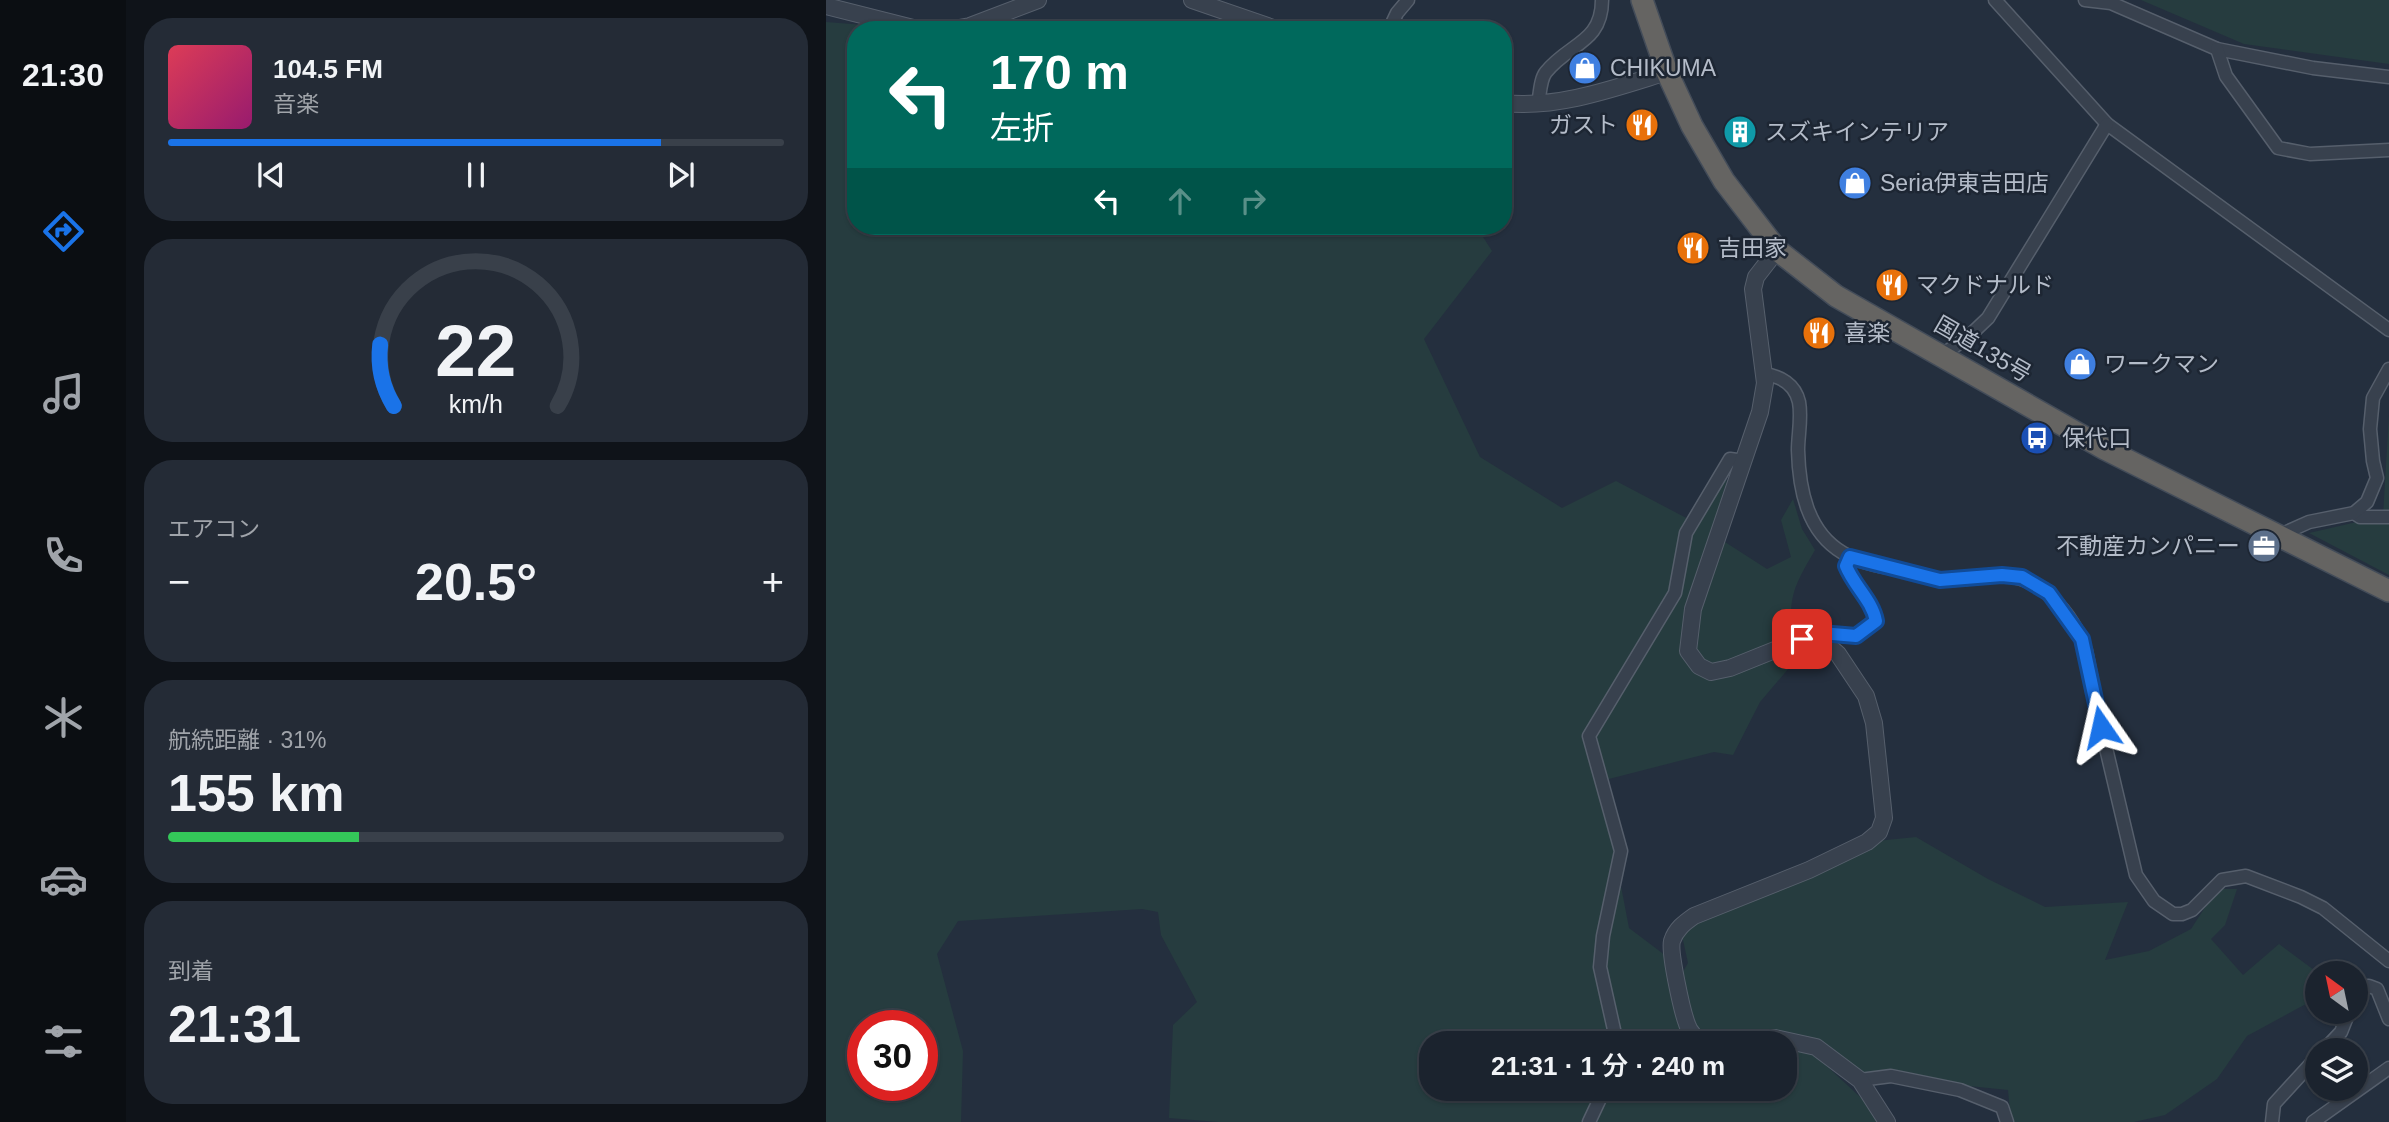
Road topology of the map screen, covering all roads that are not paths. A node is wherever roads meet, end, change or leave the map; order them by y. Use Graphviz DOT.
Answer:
graph roads {
  1 [pos="1038,0"];
  2 [pos="1192,0"];
  3 [pos="1408,0"];
  4 [pos="1602,0"];
  5 [pos="1642,0"];
  6 [pos="1995,0"];
  7 [pos="2085,0"];
  8 [pos="826,6"];
  9 [pos="885,21"];
  10 [pos="983,21"];
  11 [pos="1253,21"];
  12 [pos="1393,21"];
  13 [pos="2217,49"];
  14 [pos="1667,72"];
  15 [pos="2389,77"];
  16 [pos="1512,104"];
  17 [pos="1538,104"];
  18 [pos="2107,124"];
  19 [pos="2389,150"];
  20 [pos="1777,250"];
  21 [pos="2389,330"];
  22 [pos="1942,355"];
  23 [pos="2389,369"];
  24 [pos="1764,374"];
  25 [pos="1744,461"];
  26 [pos="2354,513"];
  27 [pos="2389,517"];
  28 [pos="2280,536"];
  29 [pos="1850,557"];
  30 [pos="2389,591"];
  31 [pos="1812,639"];
  32 [pos="2389,961"];
  33 [pos="2368,986"];
  34 [pos="2389,1019"];
  35 [pos="1614,1031"];
  36 [pos="1691,1031"];
  37 [pos="1797,1043"];
  38 [pos="2389,1068"];
  39 [pos="2305,1070"];
  40 [pos="1860,1080"];
  41 [pos="1599,1101"];
  42 [pos="1589,1122"];
  43 [pos="1887,1122"];
  44 [pos="2007,1122"];
  45 [pos="2272,1122"];
  46 [pos="2314,1122"];
  1 -- 10 [label="street"];
  2 -- 11 [label="street"];
  3 -- 12 [label="street"];
  4 -- 17 [label="street"];
  5 -- 14 [label="highway, 国道135号"];
  6 -- 18 [label="street"];
  7 -- 13 [label="street"];
  8 -- 9 [label="street"];
  13 -- 15 [label="street"];
  13 -- 19 [label="street"];
  14 -- 17 [label="street"];
  14 -- 20 [label="highway, 国道135号"];
  16 -- 17 [label="street"];
  18 -- 21 [label="street"];
  18 -- 22 [label="street"];
  20 -- 22 [label="highway, 国道135号"];
  20 -- 24 [label="street"];
  22 -- 28 [label="highway, 国道135号"];
  23 -- 26 [label="street"];
  24 -- 25 [label="street"];
  24 -- 29 [label="street"];
  25 -- 31 [label="street"];
  25 -- 35 [label="street"];
  26 -- 27 [label="street"];
  26 -- 28 [label="street"];
  28 -- 30 [label="highway, 国道135号"];
  29 -- 31 [label="street"];
  29 -- 32 [label="street"];
  31 -- 36 [label="street"];
  33 -- 34 [label="street"];
  37 -- 40 [label="street"];
  38 -- 46 [label="street"];
  39 -- 45 [label="street"];
  40 -- 43 [label="street"];
  40 -- 44 [label="street"];
  41 -- 42 [label="street"];
}
